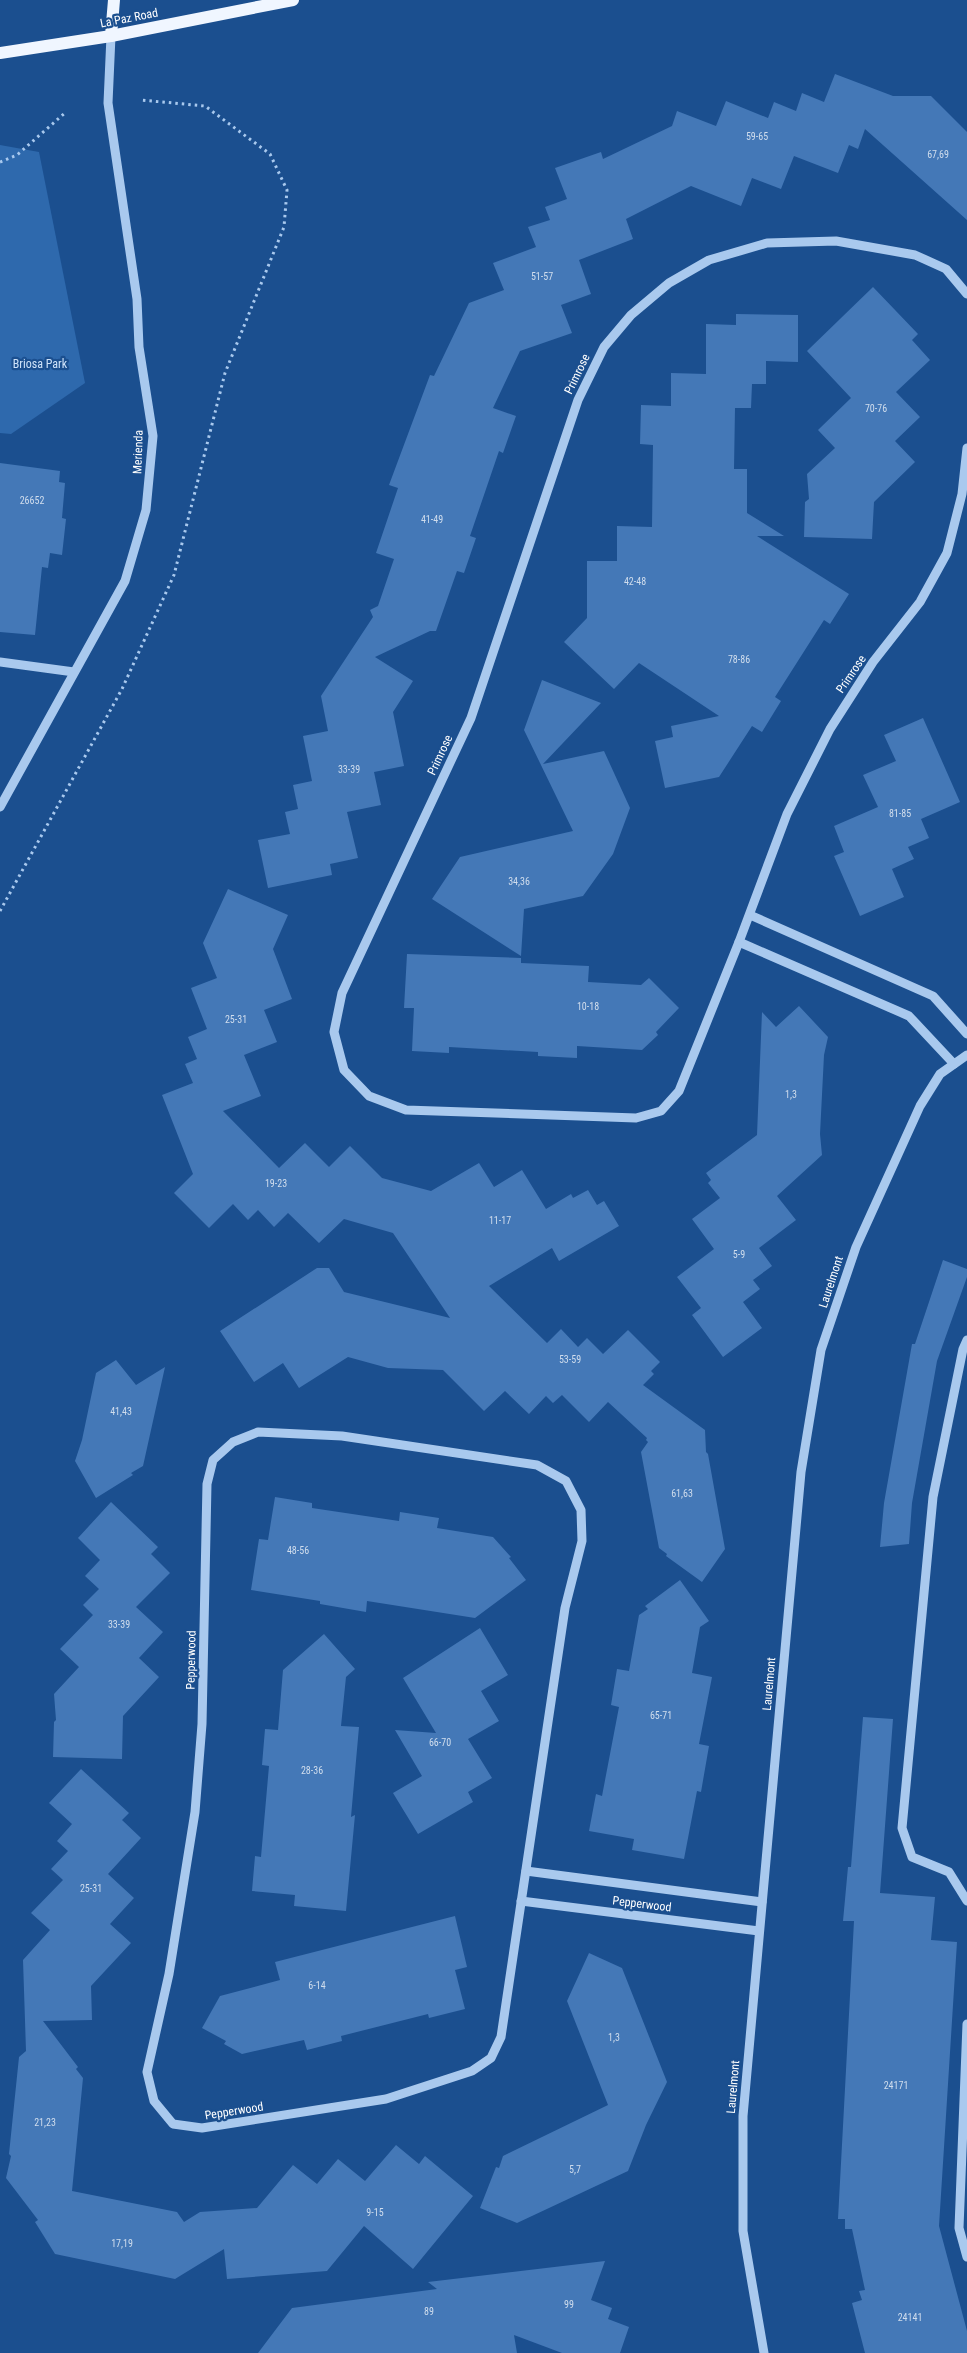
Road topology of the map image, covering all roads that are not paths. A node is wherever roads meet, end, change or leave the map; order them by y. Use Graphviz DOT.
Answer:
graph roads {
  1 [pos="114,0"];
  2 [pos="293,0"];
  3 [pos="111,36"];
  4 [pos="0,53"];
  5 [pos="967,294"];
  6 [pos="967,448"];
  7 [pos="0,662"];
  8 [pos="74,672"];
  9 [pos="0,807"];
  10 [pos="750,915"];
  11 [pos="739,942"];
  12 [pos="967,1034"];
  13 [pos="967,1055"];
  14 [pos="954,1064"];
  15 [pos="967,1340"];
  16 [pos="526,1871"];
  17 [pos="521,1901"];
  18 [pos="967,1901"];
  19 [pos="762,1902"];
  20 [pos="759,1931"];
  21 [pos="967,2024"];
  22 [pos="967,2257"];
  23 [pos="764,2353"];
  1 -- 3 [label="main road"];
  2 -- 3 [label="main road, La Paz Road"];
  3 -- 4 [label="main road, La Paz Road"];
  3 -- 8 [label="street, Merienda"];
  5 -- 11 [label="street, Primrose"];
  6 -- 10 [label="street, Primrose"];
  7 -- 8 [label="street"];
  8 -- 9 [label="street, Merienda"];
  10 -- 11 [label="street, Primrose"];
  10 -- 12 [label="street"];
  11 -- 14 [label="street"];
  13 -- 14 [label="street, Laurelmont"];
  14 -- 19 [label="street, Laurelmont"];
  15 -- 18 [label="street"];
  16 -- 17 [label="street, Pepperwood"];
  16 -- 17 [label="street, Pepperwood"];
  16 -- 19 [label="street, Pepperwood"];
  17 -- 20 [label="street, Pepperwood"];
  19 -- 20 [label="street, Laurelmont"];
  20 -- 23 [label="street, Laurelmont"];
  21 -- 22 [label="street"];
}
